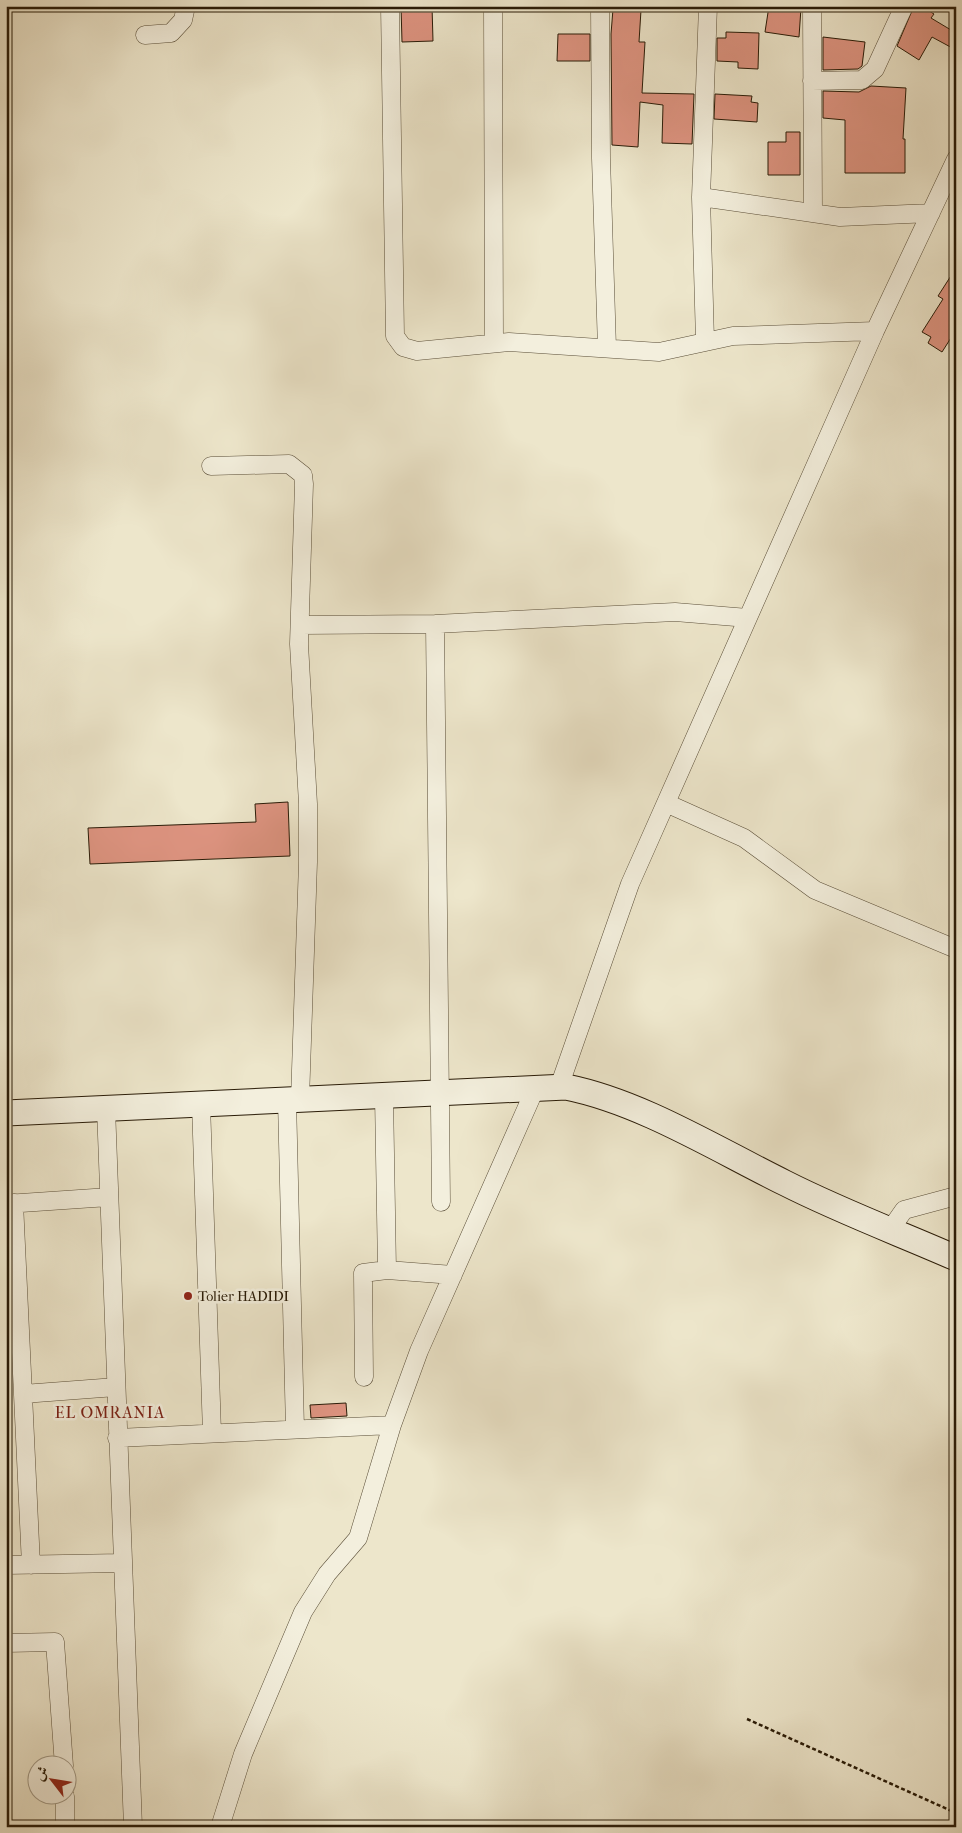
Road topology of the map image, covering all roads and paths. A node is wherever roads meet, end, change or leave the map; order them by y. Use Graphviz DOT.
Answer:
graph roads {
  1 [pos="186,6"];
  2 [pos="390,6"];
  3 [pos="493,6"];
  4 [pos="600,6"];
  5 [pos="708,6"];
  6 [pos="812,6"];
  7 [pos="904,6"];
  8 [pos="145,35"];
  9 [pos="812,81"];
  10 [pos="956,159"];
  11 [pos="701,197"];
  12 [pos="812,213"];
  13 [pos="931,213"];
  14 [pos="875,331"];
  15 [pos="705,341"];
  16 [pos="494,343"];
  17 [pos="607,348"];
  18 [pos="211,466"];
  19 [pos="748,618"];
  20 [pos="435,624"];
  21 [pos="300,626"];
  22 [pos="666,803"];
  23 [pos="956,949"];
  24 [pos="559,1087"];
  25 [pos="535,1089"];
  26 [pos="439,1094"];
  27 [pos="384,1096"];
  28 [pos="294,1100"];
  29 [pos="201,1104"];
  30 [pos="106,1108"];
  31 [pos="6,1113"];
  32 [pos="956,1196"];
  33 [pos="109,1198"];
  34 [pos="441,1202"];
  35 [pos="10,1204"];
  36 [pos="890,1230"];
  37 [pos="956,1258"];
  38 [pos="387,1270"];
  39 [pos="453,1275"];
  40 [pos="364,1377"];
  41 [pos="116,1387"];
  42 [pos="23,1394"];
  43 [pos="392,1425"];
  44 [pos="295,1430"];
  45 [pos="212,1433"];
  46 [pos="118,1438"];
  47 [pos="122,1563"];
  48 [pos="6,1565"];
  49 [pos="31,1565"];
  50 [pos="6,1643"];
  51 [pos="747,1719"];
  52 [pos="63,1756"];
  53 [pos="65,1806"];
  54 [pos="956,1813"];
  55 [pos="65,1827"];
  56 [pos="133,1827"];
  57 [pos="220,1827"];
  1 -- 8 [label="street"];
  2 -- 16 [label="street"];
  3 -- 16 [label="street"];
  4 -- 17 [label="street"];
  5 -- 11 [label="street"];
  6 -- 9 [label="street"];
  7 -- 9 [label="street"];
  9 -- 12 [label="street"];
  10 -- 13 [label="street"];
  11 -- 12 [label="street"];
  11 -- 15 [label="street"];
  12 -- 13 [label="street"];
  13 -- 14 [label="street"];
  14 -- 15 [label="street"];
  14 -- 19 [label="street"];
  15 -- 17 [label="street"];
  16 -- 17 [label="street"];
  18 -- 21 [label="street"];
  19 -- 20 [label="street"];
  19 -- 22 [label="street"];
  20 -- 21 [label="street"];
  20 -- 26 [label="street"];
  21 -- 28 [label="street"];
  22 -- 23 [label="street"];
  22 -- 24 [label="street"];
  24 -- 25 [label="street"];
  24 -- 36 [label="street"];
  25 -- 26 [label="street"];
  25 -- 39 [label="street"];
  26 -- 27 [label="street"];
  26 -- 34 [label="street"];
  27 -- 28 [label="street"];
  27 -- 38 [label="street"];
  28 -- 29 [label="street"];
  28 -- 44 [label="street"];
  29 -- 30 [label="street"];
  29 -- 45 [label="street"];
  30 -- 31 [label="street"];
  30 -- 33 [label="street"];
  32 -- 36 [label="street"];
  33 -- 35 [label="street"];
  33 -- 41 [label="street"];
  35 -- 42 [label="street"];
  36 -- 37 [label="street"];
  38 -- 39 [label="street"];
  38 -- 40 [label="street"];
  39 -- 43 [label="street"];
  41 -- 42 [label="street"];
  41 -- 46 [label="street"];
  42 -- 49 [label="street"];
  43 -- 44 [label="street"];
  43 -- 57 [label="street"];
  44 -- 45 [label="street"];
  45 -- 46 [label="street"];
  46 -- 47 [label="street"];
  47 -- 49 [label="street"];
  47 -- 56 [label="street"];
  48 -- 49 [label="street"];
  50 -- 52 [label="street"];
  51 -- 54 [label="path"];
  53 -- 55 [label="street"];
}
